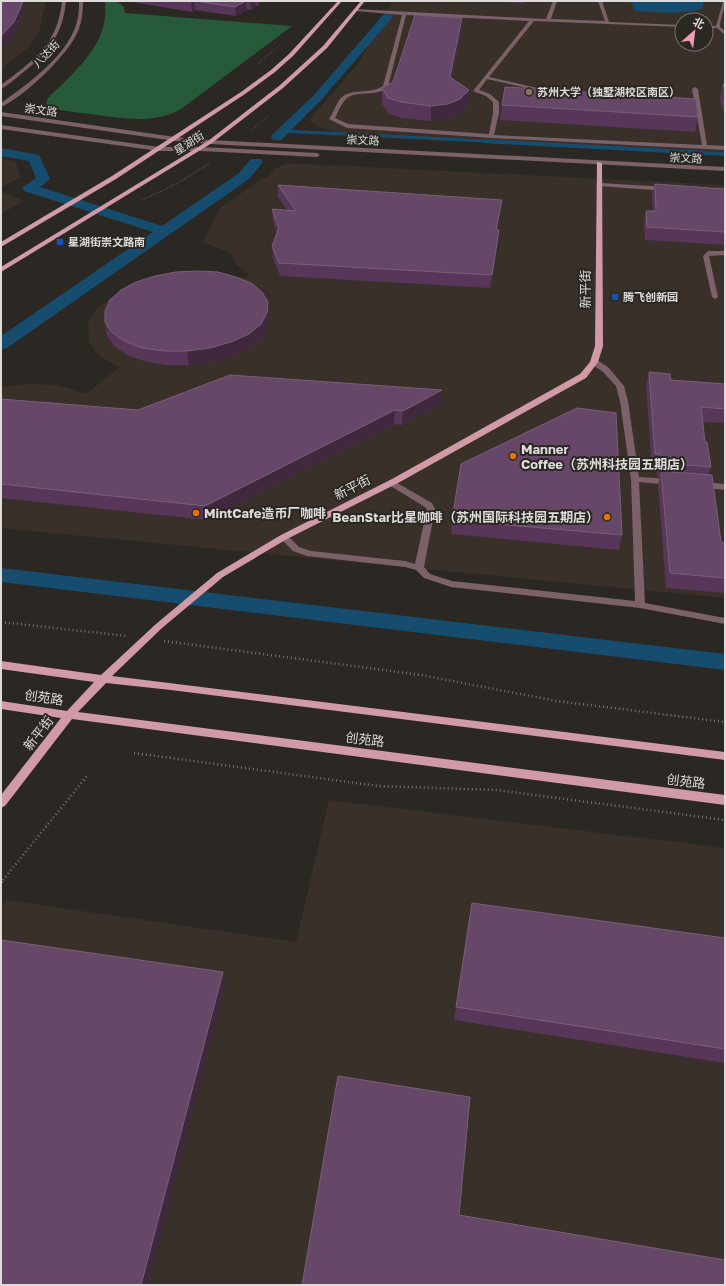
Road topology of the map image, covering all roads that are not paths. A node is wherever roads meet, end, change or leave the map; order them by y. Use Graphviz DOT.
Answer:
graph roads {
  1 [pos="64,1"];
  2 [pos="81,1"];
  3 [pos="340,1"];
  4 [pos="363,1"];
  5 [pos="555,1"];
  6 [pos="600,1"];
  7 [pos="725,2"];
  8 [pos="356,10"];
  9 [pos="404,14"];
  10 [pos="533,19"];
  11 [pos="548,20"];
  12 [pos="607,22"];
  13 [pos="674,26"];
  14 [pos="714,27"];
  15 [pos="718,27"];
  16 [pos="725,34"];
  17 [pos="486,77"];
  18 [pos="1,87"];
  19 [pos="695,89"];
  20 [pos="555,92"];
  21 [pos="1,105"];
  22 [pos="691,110"];
  23 [pos="698,110"];
  24 [pos="1,114"];
  25 [pos="1,127"];
  26 [pos="491,136"];
  27 [pos="175,139"];
  28 [pos="210,142"];
  29 [pos="705,147"];
  30 [pos="725,148"];
  31 [pos="159,149"];
  32 [pos="200,149"];
  33 [pos="322,155"];
  34 [pos="449,161"];
  35 [pos="599,166"];
  36 [pos="725,170"];
  37 [pos="725,175"];
  38 [pos="600,185"];
  39 [pos="670,189"];
  40 [pos="1,246"];
  41 [pos="725,253"];
  42 [pos="1,270"];
  43 [pos="715,297"];
  44 [pos="594,362"];
  45 [pos="635,478"];
  46 [pos="392,483"];
  47 [pos="680,483"];
  48 [pos="695,484"];
  49 [pos="725,487"];
  50 [pos="284,538"];
  51 [pos="419,568"];
  52 [pos="640,605"];
  53 [pos="725,621"];
  54 [pos="1,665"];
  55 [pos="104,678"];
  56 [pos="1,705"];
  57 [pos="70,715"];
  58 [pos="725,756"];
  59 [pos="725,800"];
  60 [pos="1,803"];
  1 -- 18 [label="street, 八达街"];
  2 -- 21 [label="street, 八达街"];
  3 -- 27 [label="main road, 星湖街"];
  4 -- 8 [label="main road, 星湖街"];
  5 -- 11 [label="street"];
  6 -- 12 [label="street"];
  7 -- 15 [label="street"];
  8 -- 9 [label="street"];
  8 -- 28 [label="main road, 星湖街"];
  9 -- 10 [label="street"];
  9 -- 26 [label="street"];
  10 -- 11 [label="street"];
  10 -- 17 [label="street"];
  11 -- 12 [label="street"];
  12 -- 13 [label="street"];
  14 -- 15 [label="street"];
  15 -- 16 [label="street"];
  17 -- 20 [label="street"];
  17 -- 26 [label="street"];
  19 -- 23 [label="street"];
  22 -- 23 [label="street"];
  23 -- 29 [label="street"];
  24 -- 27 [label="street, 崇文路"];
  25 -- 31 [label="street, 崇文路"];
  26 -- 29 [label="street"];
  27 -- 28 [label="street, 崇文路"];
  27 -- 31 [label="main road, 星湖街"];
  28 -- 32 [label="main road, 星湖街"];
  28 -- 35 [label="street, 崇文路"];
  29 -- 30 [label="street"];
  31 -- 32 [label="street, 崇文路"];
  31 -- 40 [label="main road, 星湖街"];
  32 -- 33 [label="street, 崇文路"];
  32 -- 42 [label="main road, 星湖街"];
  34 -- 35 [label="street, 崇文路"];
  35 -- 36 [label="street, 崇文路"];
  35 -- 37 [label="street, 崇文路"];
  35 -- 38 [label="main road, 新平街"];
  38 -- 39 [label="street"];
  38 -- 44 [label="main road, 新平街"];
  41 -- 43 [label="street"];
  44 -- 45 [label="street"];
  44 -- 46 [label="main road, 新平街"];
  45 -- 47 [label="street"];
  45 -- 52 [label="street"];
  46 -- 50 [label="main road, 新平街"];
  46 -- 51 [label="street"];
  48 -- 49 [label="street"];
  50 -- 51 [label="street"];
  50 -- 55 [label="main road, 新平街"];
  51 -- 52 [label="street"];
  52 -- 53 [label="street"];
  54 -- 55 [label="main road, 创苑路"];
  55 -- 57 [label="main road, 新平街"];
  55 -- 58 [label="main road, 创苑路"];
  56 -- 57 [label="main road, 创苑路"];
  57 -- 59 [label="main road, 创苑路"];
  57 -- 60 [label="main road, 新平街"];
}
